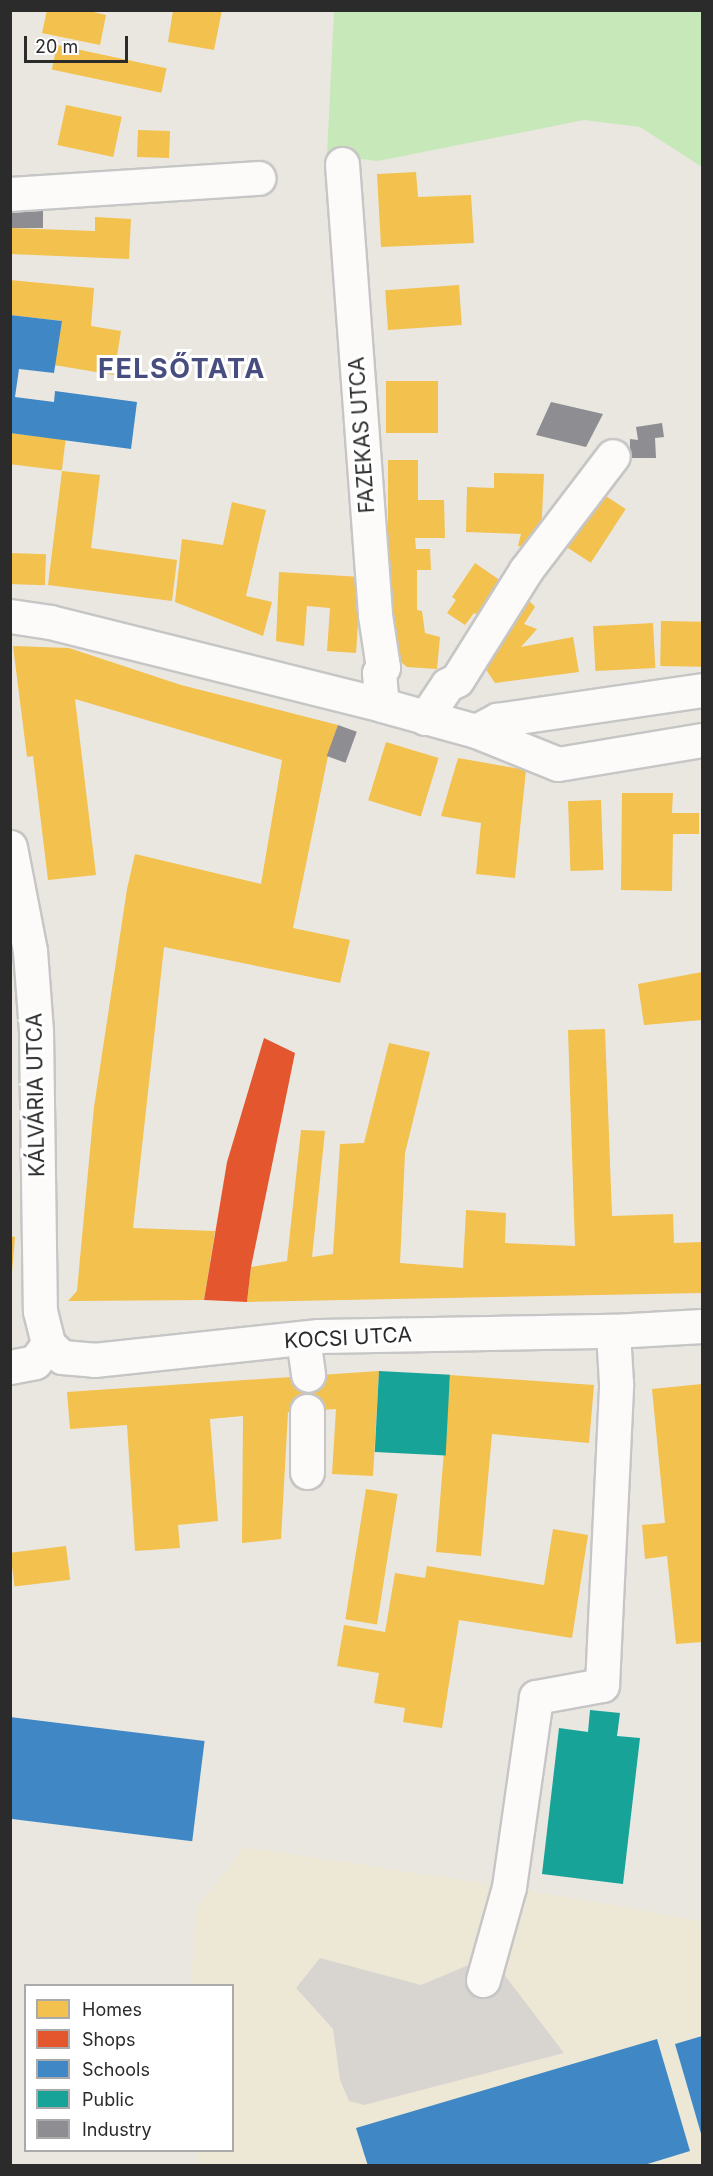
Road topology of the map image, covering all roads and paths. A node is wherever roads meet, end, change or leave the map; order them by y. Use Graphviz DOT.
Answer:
graph roads {
  1 [pos="342,164"];
  2 [pos="258,178"];
  3 [pos="10,194"];
  4 [pos="613,456"];
  5 [pos="10,616"];
  6 [pos="702,690"];
  7 [pos="382,705"];
  8 [pos="425,718"];
  9 [pos="476,731"];
  10 [pos="702,740"];
  11 [pos="10,847"];
  12 [pos="702,1326"];
  13 [pos="613,1331"];
  14 [pos="303,1338"];
  15 [pos="48,1344"];
  16 [pos="10,1367"];
  17 [pos="309,1375"];
  18 [pos="307,1411"];
  19 [pos="307,1472"];
  20 [pos="483,1980"];
  1 -- 7 [label="street, FAZEKAS UTCA"];
  2 -- 3 [label="street"];
  4 -- 8 [label="street"];
  5 -- 7 [label="street"];
  6 -- 9 [label="street"];
  7 -- 8 [label="street"];
  8 -- 9 [label="street"];
  9 -- 10 [label="street"];
  11 -- 15 [label="street, KÁLVÁRIA UTCA"];
  12 -- 13 [label="street, KOCSI UTCA"];
  13 -- 14 [label="street, KOCSI UTCA"];
  13 -- 20 [label="street"];
  14 -- 15 [label="street, KOCSI UTCA"];
  14 -- 17 [label="street"];
  15 -- 16 [label="street"];
  18 -- 19 [label="street"];
}
